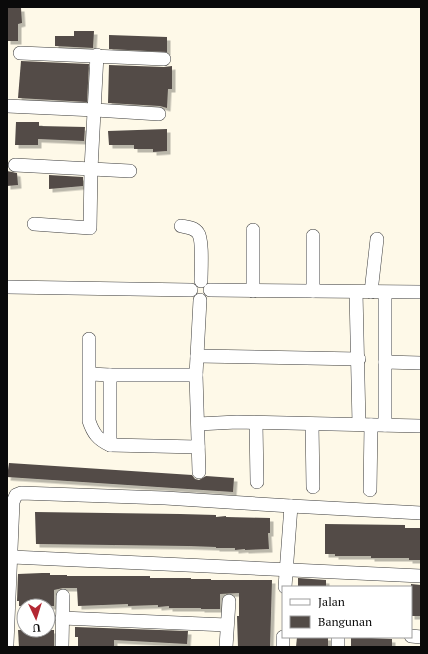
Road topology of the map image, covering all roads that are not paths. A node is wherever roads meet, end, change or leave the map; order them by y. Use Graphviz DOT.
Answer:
graph roads {
  1 [pos="20,53"];
  2 [pos="97,56"];
  3 [pos="164,59"];
  4 [pos="7,106"];
  5 [pos="95,110"];
  6 [pos="159,114"];
  7 [pos="14,165"];
  8 [pos="91,169"];
  9 [pos="130,171"];
  10 [pos="34,224"];
  11 [pos="180,226"];
  12 [pos="253,230"];
  13 [pos="313,236"];
  14 [pos="377,239"];
  15 [pos="201,281"];
  16 [pos="7,288"];
  17 [pos="191,290"];
  18 [pos="210,290"];
  19 [pos="253,291"];
  20 [pos="313,291"];
  21 [pos="356,292"];
  22 [pos="371,292"];
  23 [pos="421,292"];
  24 [pos="385,293"];
  25 [pos="200,300"];
  26 [pos="89,339"];
  27 [pos="197,356"];
  28 [pos="359,359"];
  29 [pos="385,362"];
  30 [pos="421,362"];
  31 [pos="90,374"];
  32 [pos="196,374"];
  33 [pos="110,375"];
  34 [pos="256,422"];
  35 [pos="198,424"];
  36 [pos="312,424"];
  37 [pos="365,424"];
  38 [pos="385,425"];
  39 [pos="421,426"];
  40 [pos="110,445"];
  41 [pos="198,447"];
  42 [pos="199,472"];
  43 [pos="257,482"];
  44 [pos="313,487"];
  45 [pos="370,490"];
  46 [pos="291,506"];
  47 [pos="421,513"];
  48 [pos="12,557"];
  49 [pos="286,571"];
  50 [pos="421,576"];
  51 [pos="285,586"];
  52 [pos="63,596"];
  53 [pos="229,601"];
  54 [pos="62,618"];
  55 [pos="227,625"];
  56 [pos="7,644"];
  57 [pos="62,647"];
  58 [pos="226,647"];
  1 -- 2 [label="street"];
  2 -- 3 [label="street"];
  2 -- 5 [label="street"];
  4 -- 5 [label="street"];
  5 -- 6 [label="street"];
  5 -- 8 [label="street"];
  7 -- 8 [label="street"];
  8 -- 9 [label="street"];
  8 -- 10 [label="street"];
  11 -- 15 [label="street"];
  12 -- 19 [label="street"];
  13 -- 20 [label="street"];
  14 -- 22 [label="street"];
  15 -- 17 [label="street"];
  15 -- 18 [label="street"];
  16 -- 17 [label="street"];
  17 -- 25 [label="street"];
  18 -- 19 [label="street"];
  18 -- 25 [label="street"];
  19 -- 20 [label="street"];
  20 -- 21 [label="street"];
  21 -- 22 [label="street"];
  21 -- 28 [label="street"];
  22 -- 24 [label="street"];
  23 -- 24 [label="street"];
  24 -- 29 [label="street"];
  25 -- 27 [label="street"];
  26 -- 31 [label="street"];
  27 -- 28 [label="street"];
  27 -- 32 [label="street"];
  28 -- 37 [label="street"];
  29 -- 30 [label="street"];
  29 -- 38 [label="street"];
  31 -- 33 [label="street"];
  31 -- 40 [label="street"];
  32 -- 33 [label="street"];
  32 -- 35 [label="street"];
  33 -- 40 [label="street"];
  34 -- 35 [label="street"];
  34 -- 36 [label="street"];
  34 -- 43 [label="street"];
  35 -- 41 [label="street"];
  36 -- 37 [label="street"];
  36 -- 44 [label="street"];
  37 -- 38 [label="street"];
  37 -- 45 [label="street"];
  38 -- 39 [label="street"];
  40 -- 41 [label="street"];
  41 -- 42 [label="street"];
  46 -- 47 [label="street"];
  46 -- 48 [label="street"];
  46 -- 49 [label="street"];
  48 -- 49 [label="street"];
  48 -- 56 [label="street"];
  49 -- 50 [label="street"];
  49 -- 51 [label="street"];
  52 -- 54 [label="street"];
  53 -- 55 [label="street"];
  54 -- 55 [label="street"];
  54 -- 57 [label="street"];
  55 -- 58 [label="street"];
}
